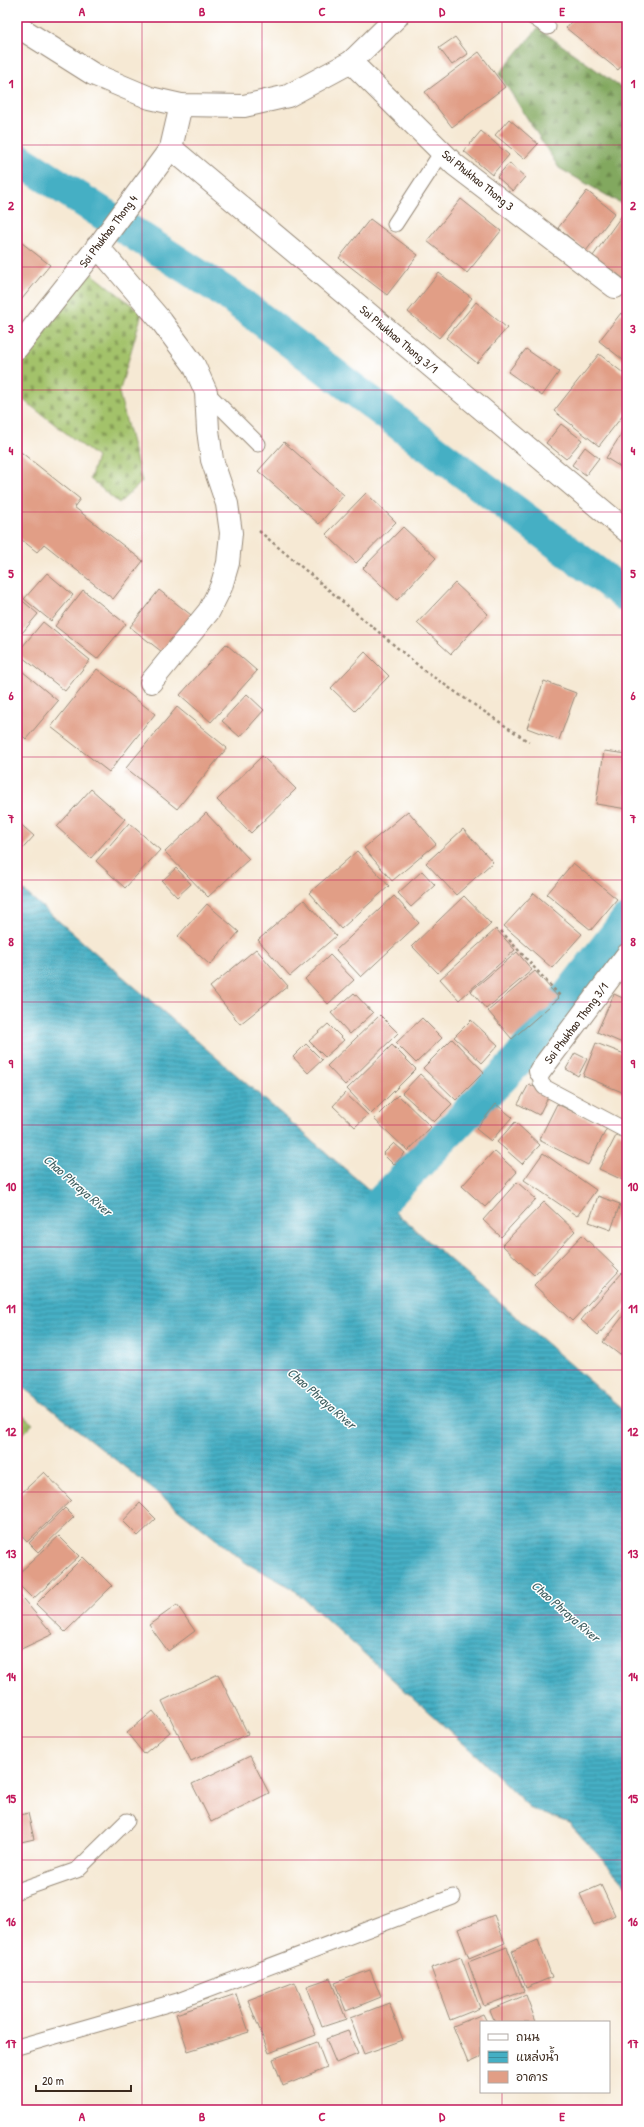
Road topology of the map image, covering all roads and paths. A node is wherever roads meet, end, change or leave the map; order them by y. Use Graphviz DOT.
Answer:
graph roads {
  1 [pos="397,17"];
  2 [pos="533,17"];
  3 [pos="17,26"];
  4 [pos="548,27"];
  5 [pos="351,62"];
  6 [pos="181,105"];
  7 [pos="171,148"];
  8 [pos="442,152"];
  9 [pos="395,224"];
  10 [pos="100,244"];
  11 [pos="615,287"];
  12 [pos="17,348"];
  13 [pos="206,392"];
  14 [pos="258,444"];
  15 [pos="227,504"];
  16 [pos="627,531"];
  17 [pos="152,682"];
  18 [pos="529,742"];
  19 [pos="501,931"];
  20 [pos="627,955"];
  21 [pos="563,999"];
  22 [pos="540,1071"];
  23 [pos="627,1132"];
  24 [pos="127,1821"];
  25 [pos="17,1891"];
  26 [pos="453,1897"];
  27 [pos="17,2047"];
  1 -- 5 [label="street"];
  2 -- 4 [label="lane"];
  3 -- 6 [label="street"];
  5 -- 6 [label="street"];
  5 -- 8 [label="street, Soi Phukhao Thong 3"];
  6 -- 7 [label="street, Soi Phukhao Thong 4"];
  7 -- 10 [label="street, Soi Phukhao Thong 4"];
  7 -- 16 [label="street, Soi Phukhao Thong 3/1"];
  8 -- 9 [label="lane"];
  8 -- 11 [label="street, Soi Phukhao Thong 3"];
  10 -- 12 [label="street, Soi Phukhao Thong 4"];
  10 -- 13 [label="street"];
  13 -- 14 [label="lane"];
  13 -- 15 [label="street"];
  15 -- 17 [label="street"];
  15 -- 18 [label="path"];
  19 -- 21 [label="path"];
  20 -- 22 [label="street, Soi Phukhao Thong 3/1"];
  22 -- 23 [label="lane"];
  24 -- 25 [label="lane"];
  26 -- 27 [label="lane"];
}
